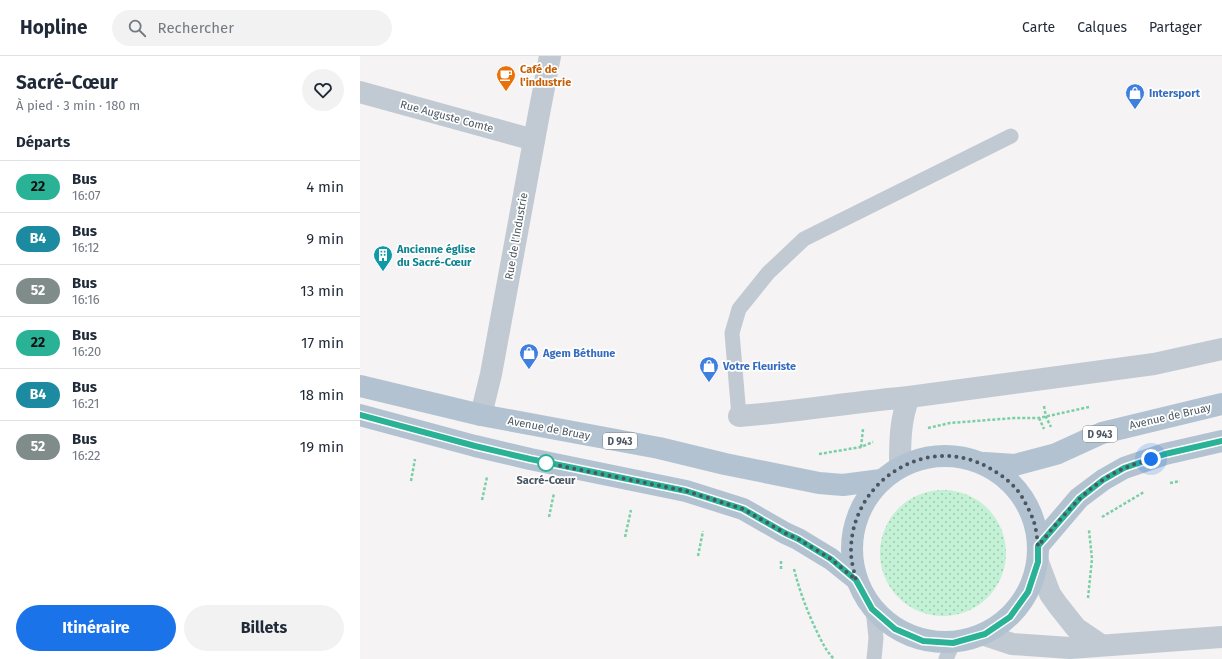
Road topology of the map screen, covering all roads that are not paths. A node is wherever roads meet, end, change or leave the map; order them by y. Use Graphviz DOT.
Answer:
graph roads {
  1 [pos="550,56"];
  2 [pos="360,92"];
  3 [pos="1011,136"];
  4 [pos="534,140"];
  5 [pos="1222,349"];
  6 [pos="360,386"];
  7 [pos="909,397"];
  8 [pos="1222,404"];
  9 [pos="360,415"];
  10 [pos="481,415"];
  11 [pos="739,416"];
  12 [pos="1222,441"];
  13 [pos="980,462"];
  14 [pos="900,466"];
  15 [pos="881,480"];
  16 [pos="1038,554"];
  17 [pos="856,580"];
  18 [pos="872,609"];
  19 [pos="985,634"];
  20 [pos="1222,637"];
  21 [pos="1101,645"];
  22 [pos="949,651"];
  23 [pos="874,659"];
  1 -- 4 [label="street, Rue de l'Industrie"];
  2 -- 4 [label="street, Rue Auguste Comte"];
  3 -- 11 [label="lane"];
  4 -- 10 [label="street, Rue de l'Industrie"];
  5 -- 7 [label="street"];
  6 -- 10 [label="main road, Avenue de Bruay / D 943"];
  7 -- 11 [label="street"];
  7 -- 14 [label="street"];
  8 -- 13 [label="main road, Avenue de Bruay / D 943"];
  9 -- 17 [label="main road"];
  10 -- 15 [label="main road, Avenue de Bruay / D 943"];
  12 -- 16 [label="main road"];
  13 -- 14 [label="main road"];
  13 -- 16 [label="main road"];
  14 -- 15 [label="main road"];
  15 -- 17 [label="main road"];
  16 -- 19 [label="main road"];
  16 -- 21 [label="street"];
  17 -- 18 [label="main road"];
  18 -- 22 [label="main road"];
  18 -- 23 [label="lane"];
  19 -- 21 [label="street"];
  19 -- 22 [label="main road"];
  20 -- 21 [label="street"];
}
